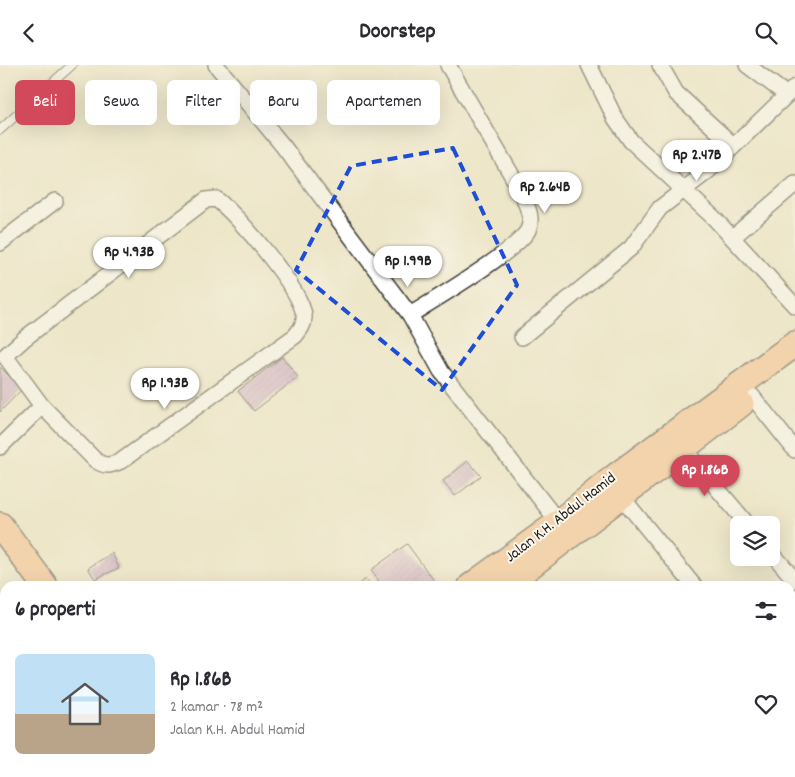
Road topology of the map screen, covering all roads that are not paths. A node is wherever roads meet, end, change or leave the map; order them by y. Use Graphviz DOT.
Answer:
graph roads {
  1 [pos="72,65"];
  2 [pos="216,65"];
  3 [pos="448,65"];
  4 [pos="589,65"];
  5 [pos="660,65"];
  6 [pos="747,65"];
  7 [pos="791,91"];
  8 [pos="1,128"];
  9 [pos="734,146"];
  10 [pos="795,184"];
  11 [pos="683,190"];
  12 [pos="55,201"];
  13 [pos="733,237"];
  14 [pos="0,243"];
  15 [pos="795,306"];
  16 [pos="410,315"];
  17 [pos="522,337"];
  18 [pos="795,344"];
  19 [pos="2,355"];
  20 [pos="795,363"];
  21 [pos="752,396"];
  22 [pos="42,406"];
  23 [pos="0,447"];
  24 [pos="684,449"];
  25 [pos="795,451"];
  26 [pos="621,495"];
  27 [pos="740,516"];
  28 [pos="0,525"];
  29 [pos="564,528"];
  30 [pos="780,562"];
  31 [pos="795,580"];
  32 [pos="41,581"];
  33 [pos="479,581"];
  34 [pos="509,581"];
  35 [pos="690,581"];
  1 -- 8 [label="lane"];
  2 -- 16 [label="street"];
  3 -- 16 [label="street"];
  4 -- 11 [label="street"];
  5 -- 9 [label="street"];
  6 -- 7 [label="street"];
  7 -- 9 [label="street"];
  9 -- 11 [label="street"];
  10 -- 13 [label="street"];
  11 -- 13 [label="street"];
  11 -- 17 [label="street"];
  12 -- 14 [label="street"];
  13 -- 15 [label="street"];
  16 -- 29 [label="street"];
  18 -- 29 [label="highway, Jalan K.H. Abdul Hamid"];
  19 -- 22 [label="street"];
  19 -- 22 [label="street"];
  20 -- 21 [label="highway, Jalan K.H. Abdul Hamid"];
  21 -- 24 [label="highway, Jalan K.H. Abdul Hamid"];
  21 -- 25 [label="street"];
  22 -- 23 [label="street"];
  24 -- 26 [label="highway, Jalan K.H. Abdul Hamid"];
  24 -- 27 [label="street"];
  26 -- 29 [label="highway, Jalan K.H. Abdul Hamid"];
  26 -- 35 [label="street"];
  28 -- 32 [label="highway"];
  29 -- 33 [label="highway, Jalan K.H. Abdul Hamid"];
  29 -- 34 [label="highway, Jalan K.H. Abdul Hamid"];
  30 -- 31 [label="street"];
}
